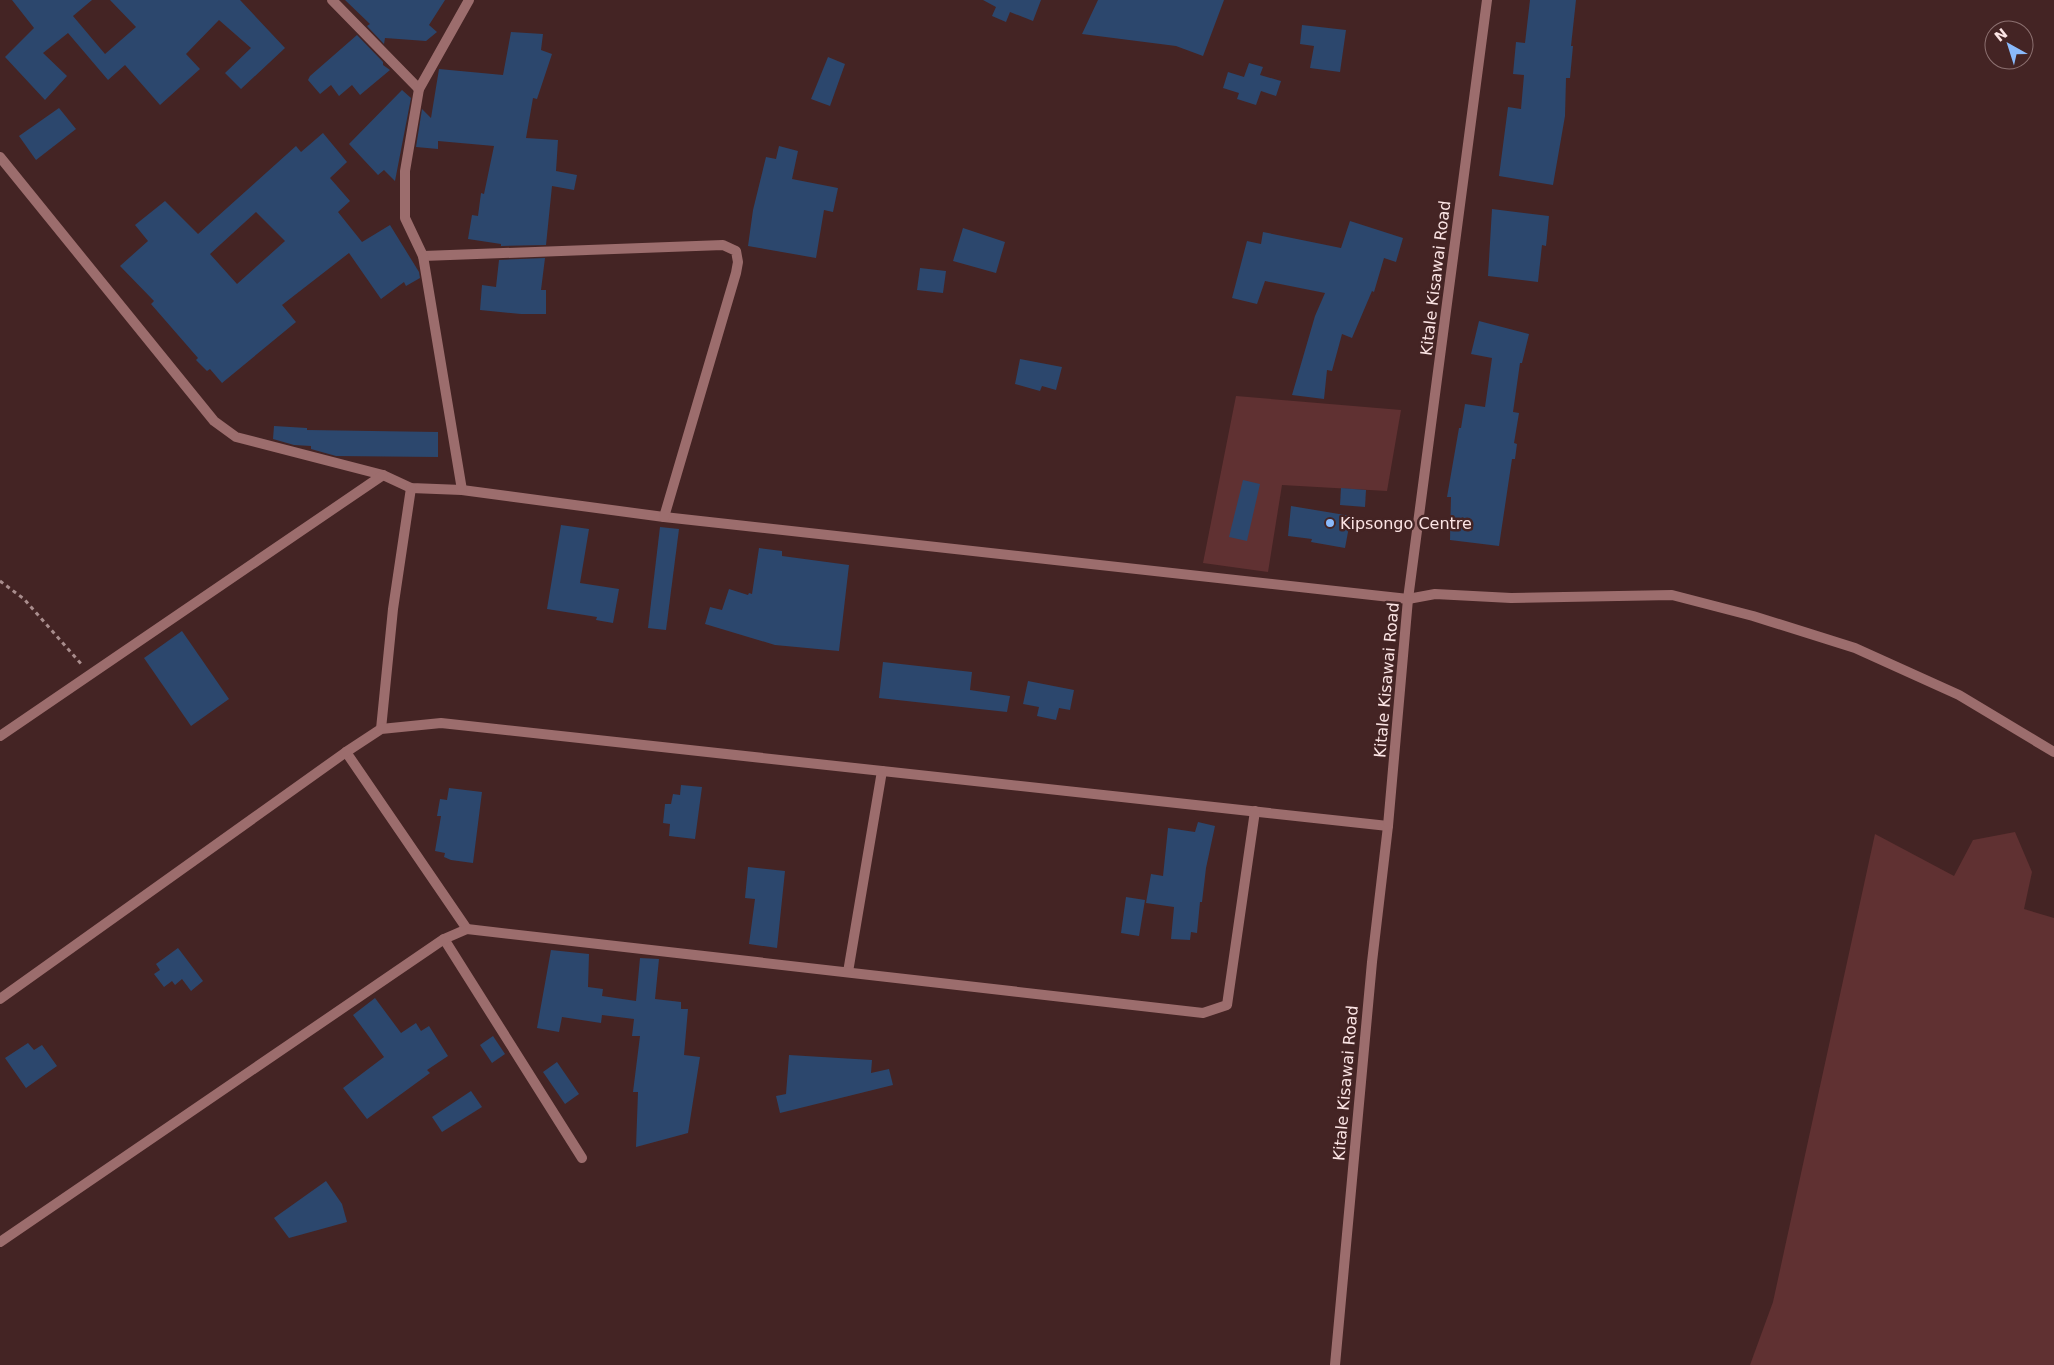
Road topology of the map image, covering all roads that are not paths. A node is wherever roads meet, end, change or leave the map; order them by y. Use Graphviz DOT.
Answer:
graph roads {
  1 [pos="332,0"];
  2 [pos="468,0"];
  3 [pos="1487,0"];
  4 [pos="419,90"];
  5 [pos="0,157"];
  6 [pos="423,256"];
  7 [pos="383,475"];
  8 [pos="412,488"];
  9 [pos="462,490"];
  10 [pos="664,517"];
  11 [pos="1408,598"];
  12 [pos="381,729"];
  13 [pos="0,736"];
  14 [pos="346,752"];
  15 [pos="2054,752"];
  16 [pos="882,771"];
  17 [pos="1254,811"];
  18 [pos="1388,826"];
  19 [pos="467,929"];
  20 [pos="444,939"];
  21 [pos="848,972"];
  22 [pos="0,999"];
  23 [pos="582,1158"];
  24 [pos="0,1242"];
  25 [pos="1335,1365"];
  1 -- 4 [label="street"];
  2 -- 4 [label="street"];
  3 -- 11 [label="street, Kitale Kisawai Road"];
  4 -- 6 [label="street"];
  5 -- 7 [label="street"];
  6 -- 9 [label="street"];
  6 -- 10 [label="street"];
  7 -- 8 [label="street"];
  7 -- 13 [label="street"];
  8 -- 9 [label="street"];
  8 -- 12 [label="street"];
  9 -- 10 [label="street"];
  10 -- 11 [label="street"];
  11 -- 15 [label="street"];
  11 -- 18 [label="street, Kitale Kisawai Road"];
  12 -- 14 [label="street"];
  12 -- 16 [label="street"];
  14 -- 19 [label="street"];
  14 -- 22 [label="street"];
  16 -- 17 [label="street"];
  16 -- 21 [label="street"];
  17 -- 18 [label="street"];
  17 -- 21 [label="street"];
  18 -- 25 [label="street, Kitale Kisawai Road"];
  19 -- 20 [label="street"];
  19 -- 21 [label="street"];
  20 -- 23 [label="street"];
  20 -- 24 [label="street"];
}
